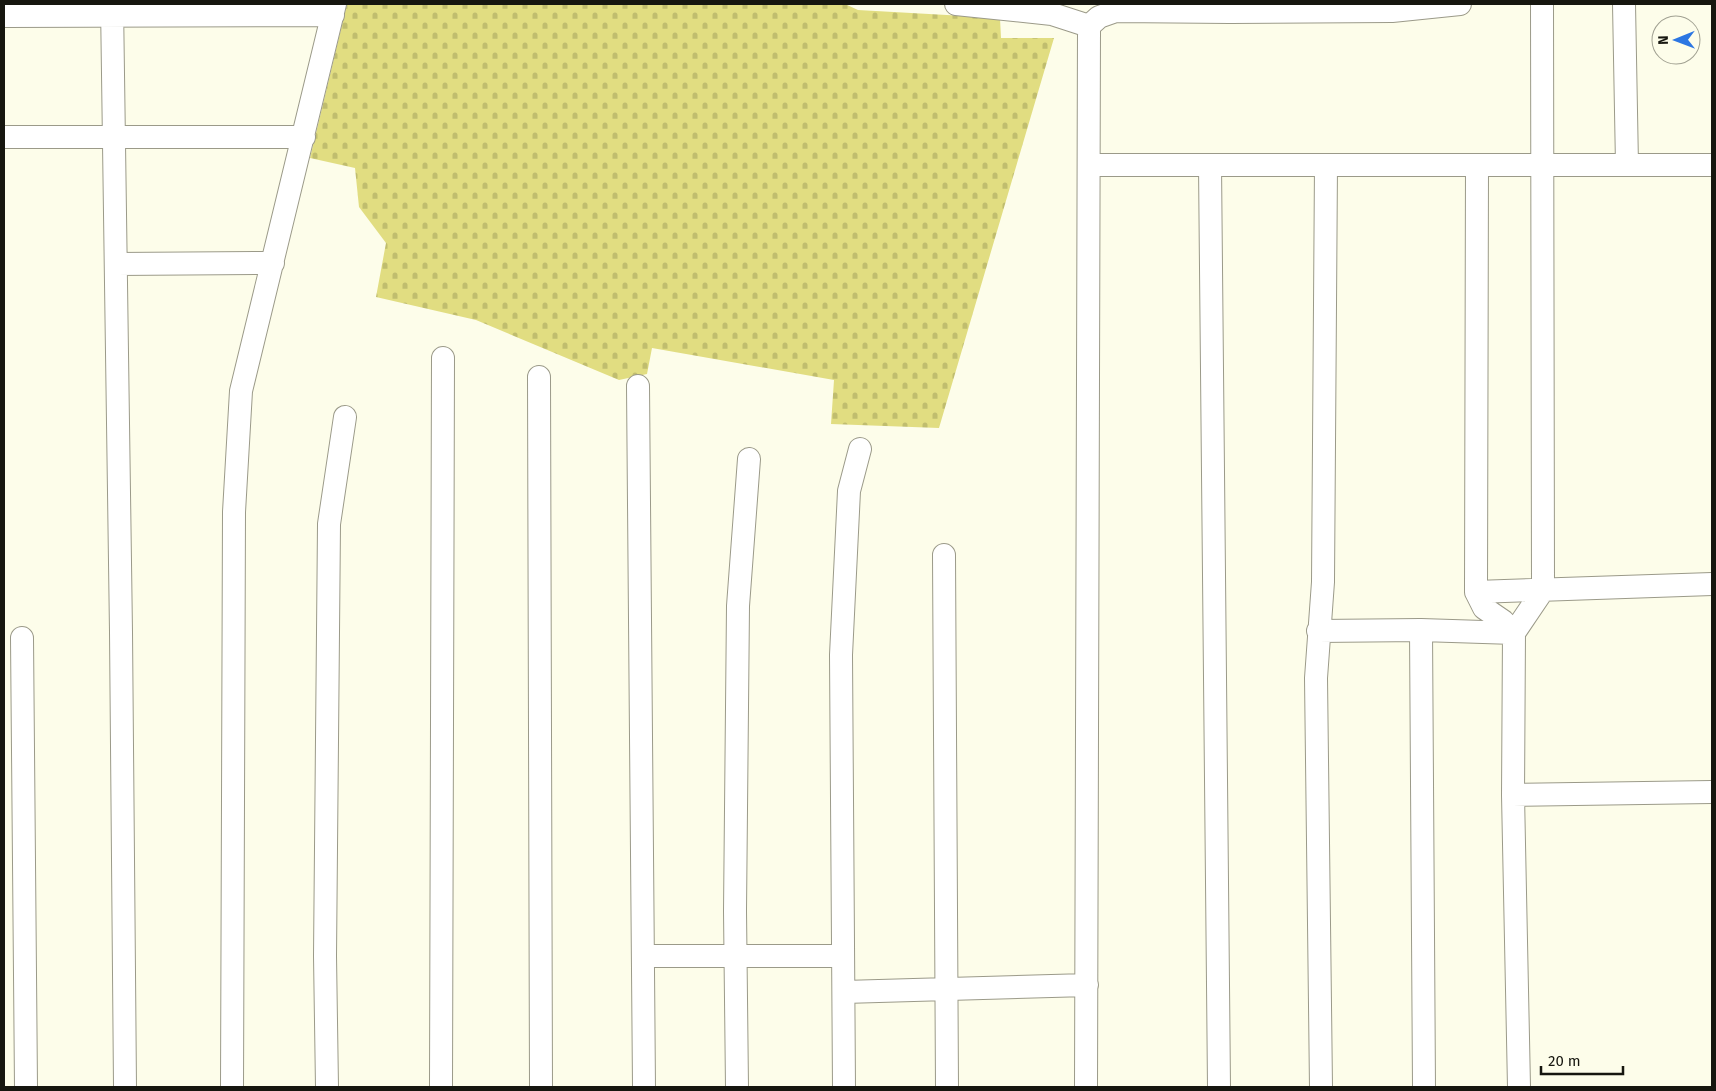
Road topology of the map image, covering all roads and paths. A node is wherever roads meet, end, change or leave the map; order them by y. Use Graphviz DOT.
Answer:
graph roads {
  1 [pos="956,4"];
  2 [pos="1460,4"];
  3 [pos="1542,4"];
  4 [pos="1624,4"];
  5 [pos="1120,7"];
  6 [pos="1230,8"];
  7 [pos="1376,8"];
  8 [pos="334,9"];
  9 [pos="112,10"];
  10 [pos="4,16"];
  11 [pos="1089,26"];
  12 [pos="114,136"];
  13 [pos="304,136"];
  14 [pos="4,137"];
  15 [pos="1089,164"];
  16 [pos="1210,164"];
  17 [pos="1326,165"];
  18 [pos="1477,165"];
  19 [pos="1543,165"];
  20 [pos="1627,165"];
  21 [pos="1712,165"];
  22 [pos="116,264"];
  23 [pos="273,264"];
  24 [pos="443,358"];
  25 [pos="540,377"];
  26 [pos="638,386"];
  27 [pos="345,417"];
  28 [pos="860,449"];
  29 [pos="749,459"];
  30 [pos="944,555"];
  31 [pos="1712,584"];
  32 [pos="1543,590"];
  33 [pos="1476,592"];
  34 [pos="1421,630"];
  35 [pos="1318,631"];
  36 [pos="1514,633"];
  37 [pos="22,638"];
  38 [pos="1712,792"];
  39 [pos="1513,795"];
  40 [pos="736,955"];
  41 [pos="643,956"];
  42 [pos="843,956"];
  43 [pos="1087,985"];
  44 [pos="946,988"];
  45 [pos="844,992"];
  46 [pos="26,1087"];
  47 [pos="125,1087"];
  48 [pos="232,1087"];
  49 [pos="327,1087"];
  50 [pos="441,1087"];
  51 [pos="541,1087"];
  52 [pos="644,1087"];
  53 [pos="736,1087"];
  54 [pos="844,1087"];
  55 [pos="947,1087"];
  56 [pos="1086,1087"];
  57 [pos="1219,1087"];
  58 [pos="1321,1087"];
  59 [pos="1424,1087"];
  60 [pos="1519,1087"];
  1 -- 11 [label="street"];
  2 -- 7 [label="street"];
  3 -- 19 [label="street"];
  4 -- 20 [label="street"];
  5 -- 6 [label="street"];
  5 -- 11 [label="street"];
  6 -- 7 [label="street"];
  8 -- 9 [label="street"];
  8 -- 13 [label="street"];
  9 -- 10 [label="street"];
  9 -- 12 [label="street"];
  11 -- 15 [label="street"];
  12 -- 13 [label="street"];
  12 -- 14 [label="street"];
  12 -- 22 [label="street"];
  13 -- 23 [label="street"];
  15 -- 16 [label="street"];
  15 -- 43 [label="street"];
  16 -- 17 [label="street"];
  16 -- 57 [label="street"];
  17 -- 18 [label="street"];
  17 -- 35 [label="street"];
  18 -- 19 [label="street"];
  18 -- 33 [label="street"];
  19 -- 20 [label="street"];
  19 -- 32 [label="street"];
  20 -- 21 [label="street"];
  22 -- 23 [label="street"];
  22 -- 47 [label="street"];
  23 -- 48 [label="street"];
  24 -- 50 [label="street"];
  25 -- 51 [label="street"];
  26 -- 41 [label="street"];
  27 -- 49 [label="street"];
  28 -- 42 [label="street"];
  29 -- 40 [label="street"];
  30 -- 44 [label="street"];
  31 -- 32 [label="street"];
  32 -- 33 [label="street"];
  32 -- 36 [label="street"];
  33 -- 36 [label="street"];
  34 -- 35 [label="street"];
  34 -- 36 [label="street"];
  34 -- 59 [label="street"];
  35 -- 58 [label="street"];
  36 -- 39 [label="street"];
  37 -- 46 [label="street"];
  38 -- 39 [label="street"];
  39 -- 60 [label="street"];
  40 -- 41 [label="street"];
  40 -- 42 [label="street"];
  40 -- 53 [label="street"];
  41 -- 52 [label="street"];
  42 -- 45 [label="street"];
  43 -- 44 [label="street"];
  43 -- 56 [label="street"];
  44 -- 45 [label="street"];
  44 -- 55 [label="street"];
  45 -- 54 [label="street"];
}
